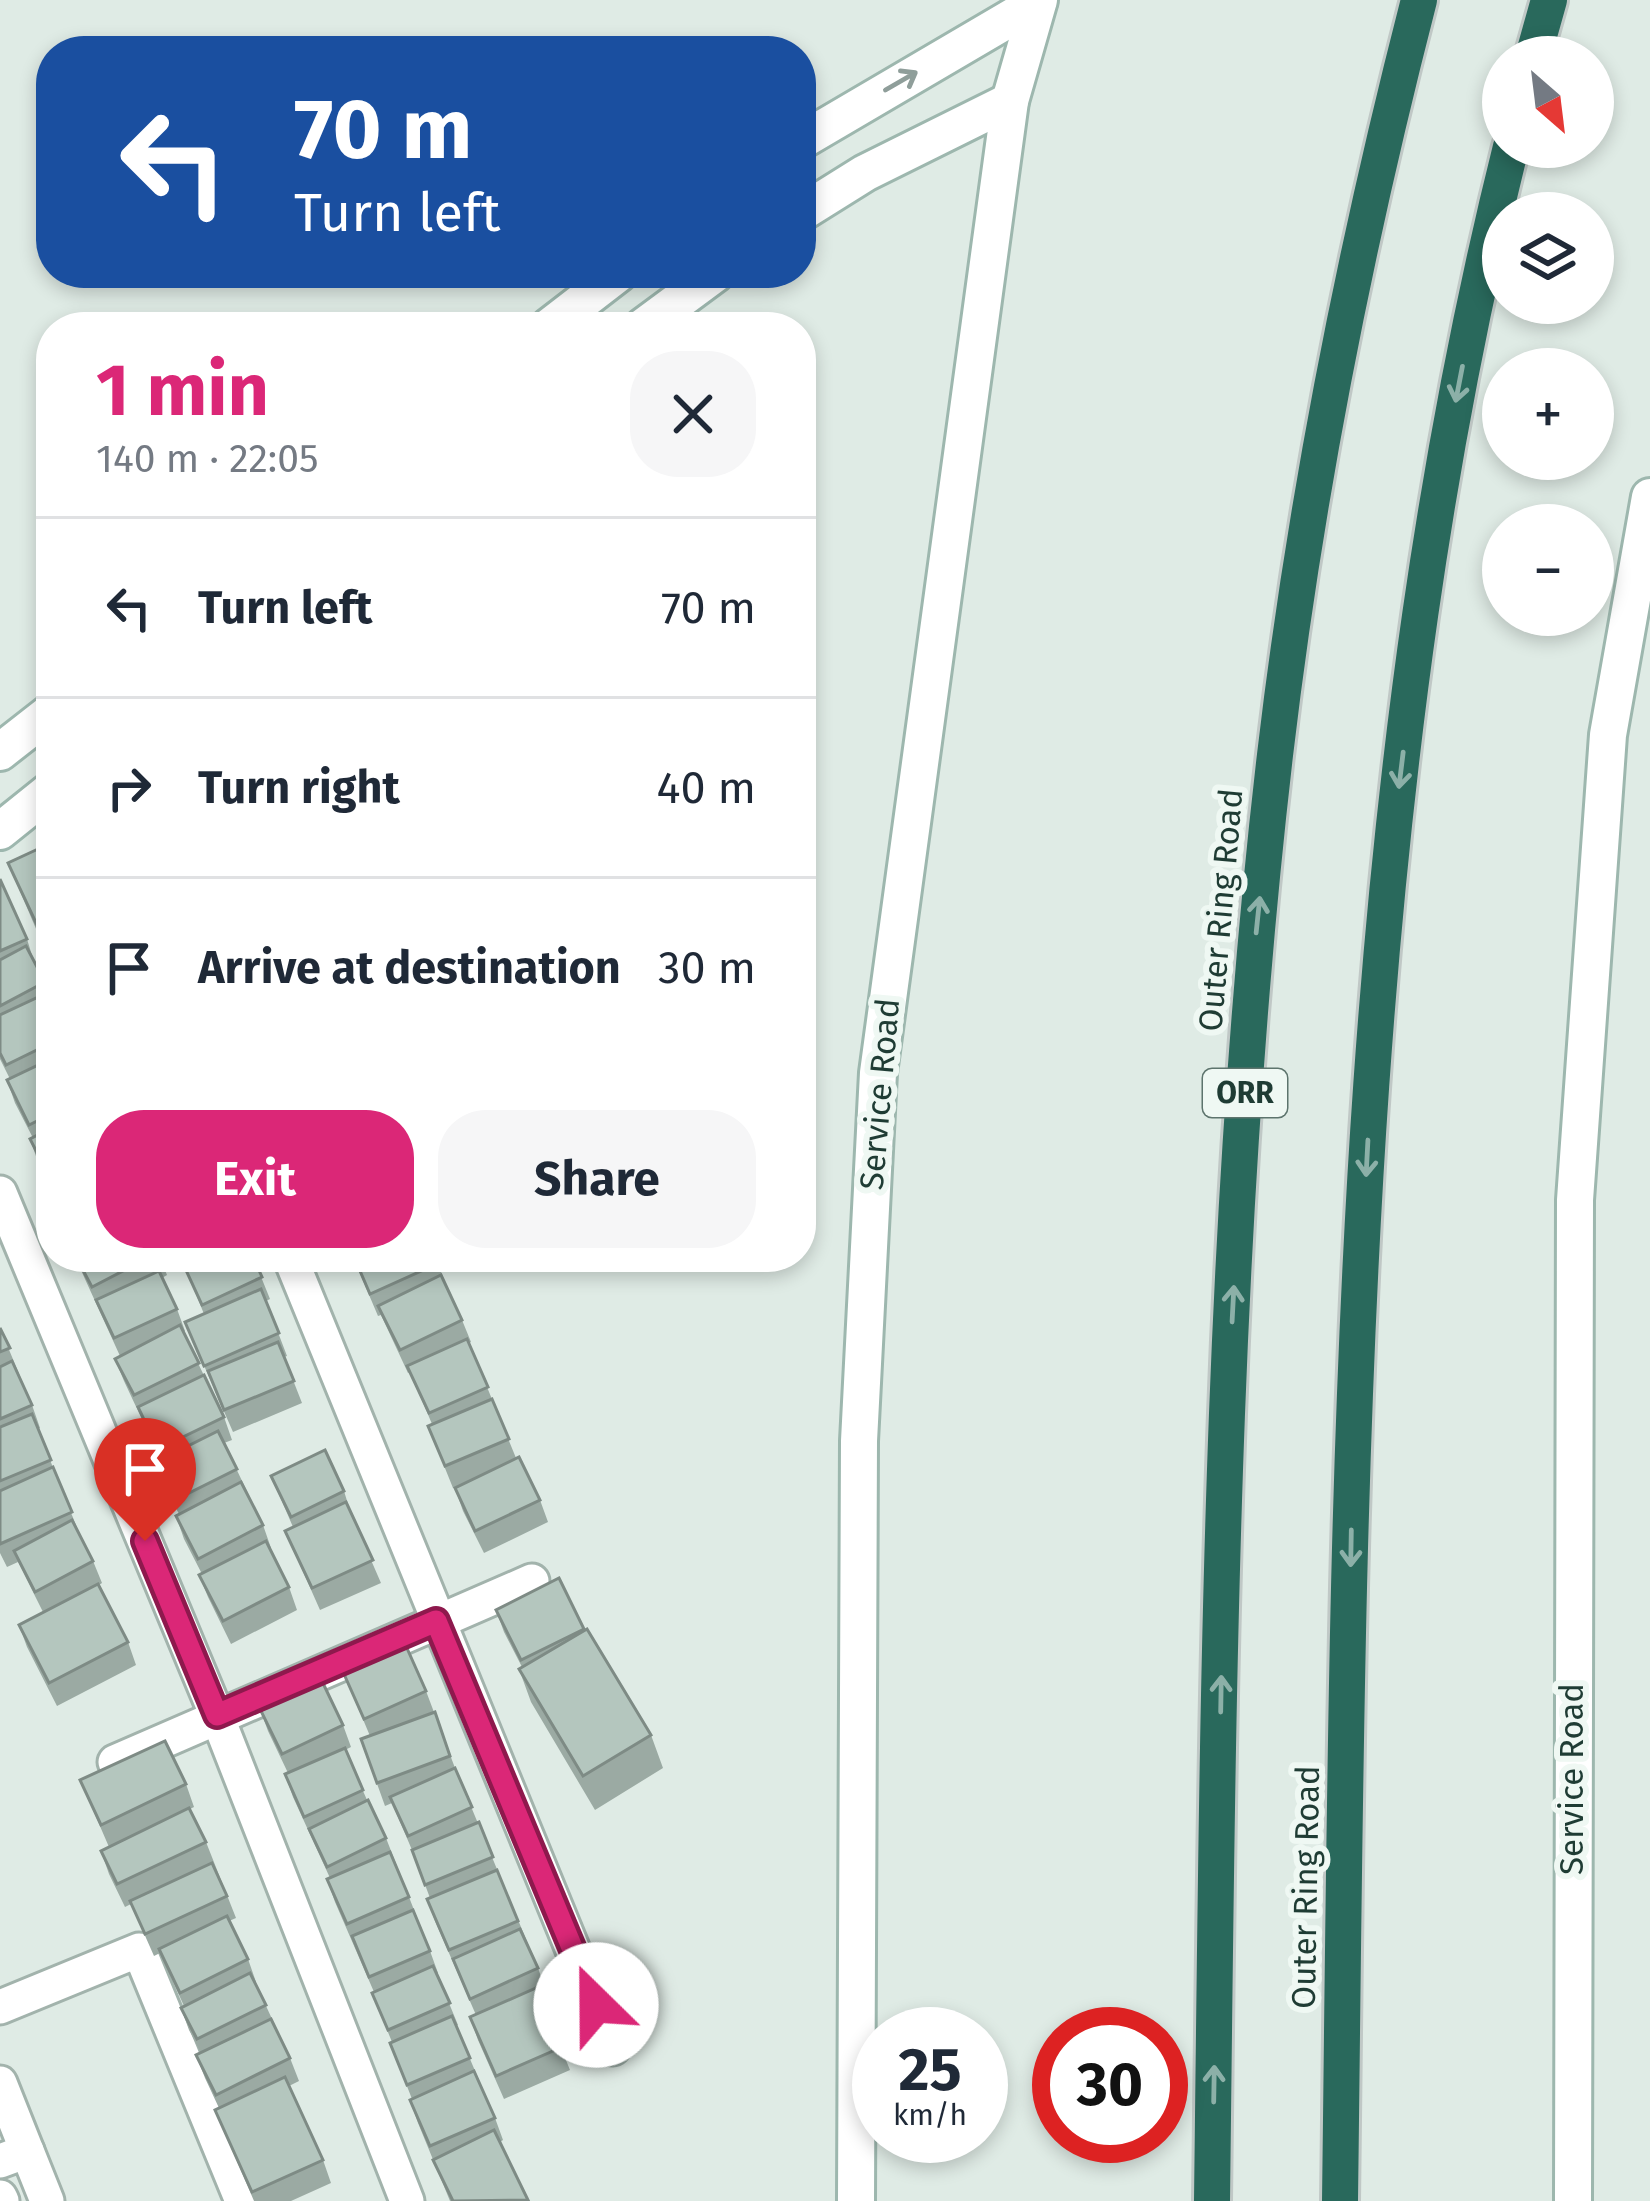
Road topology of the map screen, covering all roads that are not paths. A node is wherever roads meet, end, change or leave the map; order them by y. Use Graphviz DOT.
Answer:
graph roads {
  1 [pos="1419,0"];
  2 [pos="1549,0"];
  3 [pos="1039,1"];
  4 [pos="1539,36"];
  5 [pos="1010,101"];
  6 [pos="816,132"];
  7 [pos="1506,168"];
  8 [pos="816,204"];
  9 [pos="600,288"];
  10 [pos="696,288"];
  11 [pos="568,312"];
  12 [pos="663,312"];
  13 [pos="1650,497"];
  14 [pos="36,724"];
  15 [pos="0,752"];
  16 [pos="36,802"];
  17 [pos="0,831"];
  18 [pos="0,1193"];
  19 [pos="296,1272"];
  20 [pos="532,1581"];
  21 [pos="436,1621"];
  22 [pos="217,1715"];
  23 [pos="115,1762"];
  24 [pos="0,2007"];
  25 [pos="613,2048"];
  26 [pos="0,2083"];
  27 [pos="14,2156"];
  28 [pos="47,2201"];
  29 [pos="242,2201"];
  30 [pos="406,2201"];
  31 [pos="856,2201"];
  32 [pos="1212,2201"];
  33 [pos="1340,2201"];
  34 [pos="1573,2201"];
  32 -- 1 [label="highway, Outer Ring Road / ORR, one-way"];
  2 -- 4 [label="highway"];
  3 -- 5 [label="main road, Service Road"];
  6 -- 3 [label="main road, one-way"];
  5 -- 8 [label="main road"];
  5 -- 31 [label="main road, Service Road"];
  7 -- 33 [label="highway, Outer Ring Road, one-way"];
  9 -- 11 [label="main road"];
  10 -- 12 [label="main road"];
  13 -- 34 [label="main road, Service Road"];
  14 -- 15 [label="main road"];
  16 -- 17 [label="main road"];
  18 -- 22 [label="street"];
  19 -- 21 [label="street"];
  20 -- 21 [label="street"];
  21 -- 22 [label="street"];
  21 -- 25 [label="street"];
  22 -- 23 [label="street"];
  22 -- 30 [label="street"];
  24 -- 29 [label="street"];
  26 -- 27 [label="street"];
  27 -- 28 [label="street"];
}
